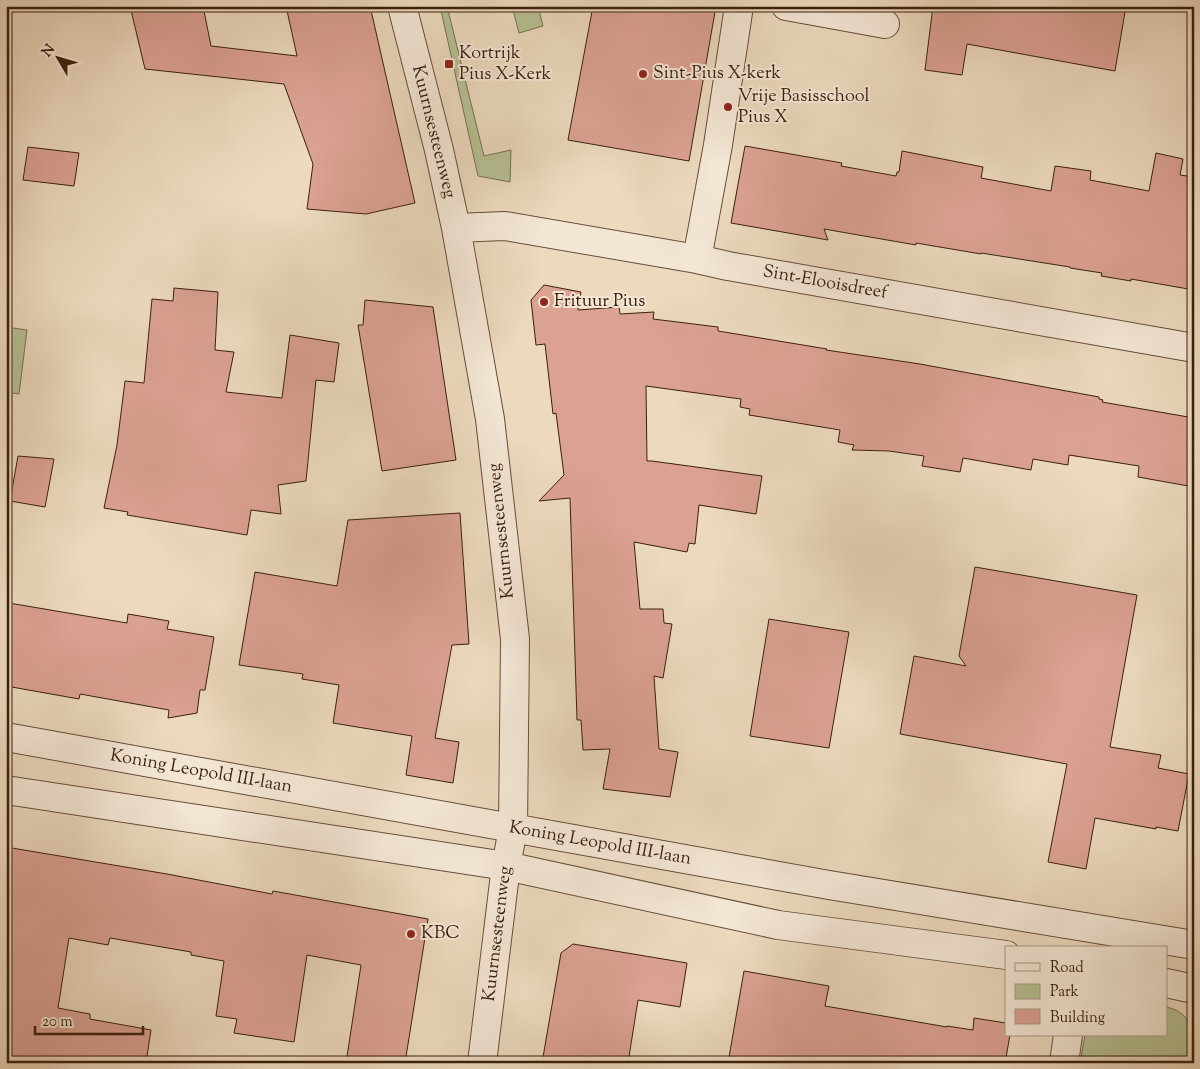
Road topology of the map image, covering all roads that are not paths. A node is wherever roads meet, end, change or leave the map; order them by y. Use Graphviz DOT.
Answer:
graph roads {
  1 [pos="402,6"];
  2 [pos="739,6"];
  3 [pos="786,6"];
  4 [pos="885,24"];
  5 [pos="456,228"];
  6 [pos="698,259"];
  7 [pos="1194,348"];
  8 [pos="6,737"];
  9 [pos="6,790"];
  10 [pos="514,829"];
  11 [pos="506,866"];
  12 [pos="1085,938"];
  13 [pos="1194,945"];
  14 [pos="1005,955"];
  15 [pos="1168,983"];
  16 [pos="1194,988"];
  17 [pos="1068,1036"];
  18 [pos="482,1063"];
  19 [pos="1064,1063"];
  1 -- 5 [label="street, Kuurnsesteenweg"];
  2 -- 6 [label="street"];
  3 -- 4 [label="street"];
  5 -- 6 [label="street, Sint-Elooisdreef"];
  5 -- 10 [label="street, Kuurnsesteenweg"];
  6 -- 7 [label="street, Sint-Elooisdreef"];
  8 -- 10 [label="street, Koning Leopold III-laan"];
  9 -- 11 [label="street"];
  10 -- 11 [label="street, Kuurnsesteenweg"];
  10 -- 12 [label="street, Koning Leopold III-laan"];
  11 -- 14 [label="street"];
  11 -- 18 [label="street, Kuurnsesteenweg"];
  12 -- 13 [label="street, Koning Leopold III-laan"];
  15 -- 16 [label="street"];
  17 -- 19 [label="street"];
}
